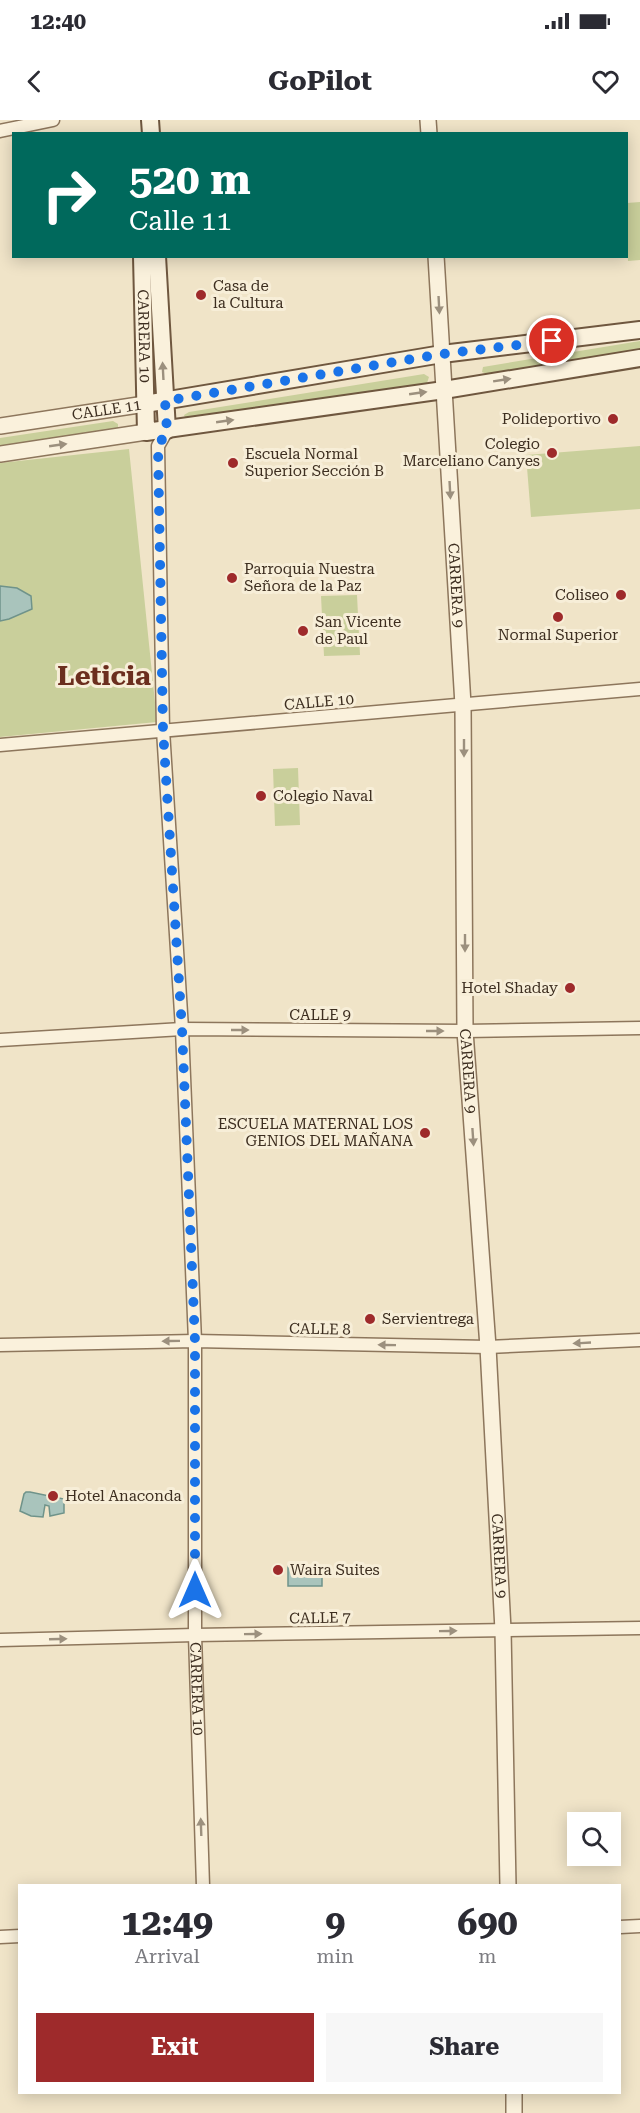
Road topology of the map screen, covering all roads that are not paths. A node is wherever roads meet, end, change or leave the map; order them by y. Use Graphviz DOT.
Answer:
graph roads {
  1 [pos="53,120"];
  2 [pos="0,131"];
  3 [pos="142,258"];
  4 [pos="157,258"];
  5 [pos="436,258"];
  6 [pos="640,330"];
  7 [pos="442,354"];
  8 [pos="640,358"];
  9 [pos="444,390"];
  10 [pos="165,401"];
  11 [pos="145,404"];
  12 [pos="0,426"];
  13 [pos="167,430"];
  14 [pos="146,432"];
  15 [pos="158,447"];
  16 [pos="0,454"];
  17 [pos="640,689"];
  18 [pos="463,705"];
  19 [pos="163,730"];
  20 [pos="0,744"];
  21 [pos="640,1028"];
  22 [pos="182,1029"];
  23 [pos="465,1031"];
  24 [pos="0,1041"];
  25 [pos="640,1340"];
  26 [pos="195,1341"];
  27 [pos="0,1345"];
  28 [pos="488,1347"];
  29 [pos="640,1628"];
  30 [pos="502,1630"];
  31 [pos="195,1635"];
  32 [pos="0,1640"];
  33 [pos="203,1884"];
  34 [pos="508,1884"];
  35 [pos="640,1926"];
  36 [pos="621,1927"];
  37 [pos="18,1936"];
  38 [pos="0,1937"];
  39 [pos="514,2094"];
  40 [pos="514,2113"];
  1 -- 2 [label="street"];
  3 -- 11 [label="main road, CARRERA 10"];
  10 -- 4 [label="main road, CARRERA 10, one-way"];
  5 -- 7 [label="street, CARRERA 9, one-way"];
  6 -- 7 [label="main road, CALLE 11"];
  7 -- 9 [label="street, CARRERA 9"];
  7 -- 10 [label="main road, CALLE 11"];
  9 -- 8 [label="main road, CALLE 11, one-way"];
  13 -- 9 [label="main road, CALLE 11, one-way"];
  9 -- 18 [label="street, CARRERA 9, one-way"];
  10 -- 11 [label="main road, CALLE 11"];
  10 -- 13 [label="main road, CARRERA 10"];
  11 -- 12 [label="street, CALLE 11"];
  11 -- 14 [label="main road, CARRERA 10"];
  13 -- 14 [label="main road, CALLE 11"];
  13 -- 15 [label="street, CARRERA 10"];
  14 -- 15 [label="street"];
  16 -- 14 [label="street, CALLE 11, one-way"];
  15 -- 19 [label="street, CARRERA 10"];
  17 -- 18 [label="street, CALLE 10"];
  18 -- 19 [label="street, CALLE 10"];
  18 -- 23 [label="street, CARRERA 9, one-way"];
  19 -- 20 [label="street, CALLE 10"];
  19 -- 22 [label="street, CARRERA 10"];
  21 -- 23 [label="street, CALLE 9"];
  22 -- 23 [label="street, CALLE 9, one-way"];
  22 -- 24 [label="street, CALLE 9"];
  22 -- 26 [label="street, CARRERA 10"];
  23 -- 28 [label="street, CARRERA 9, one-way"];
  25 -- 28 [label="street, CALLE 8, one-way"];
  26 -- 27 [label="street, CALLE 8, one-way"];
  28 -- 26 [label="street, CALLE 8, one-way"];
  26 -- 31 [label="street, CARRERA 10"];
  28 -- 30 [label="street, CARRERA 9"];
  29 -- 30 [label="street, CALLE 7"];
  31 -- 30 [label="street, CALLE 7, one-way"];
  30 -- 34 [label="street, CARRERA 9"];
  32 -- 31 [label="street, CALLE 7, one-way"];
  33 -- 31 [label="street, CARRERA 10, one-way"];
  35 -- 36 [label="street"];
  37 -- 38 [label="street"];
  39 -- 40 [label="street"];
}
